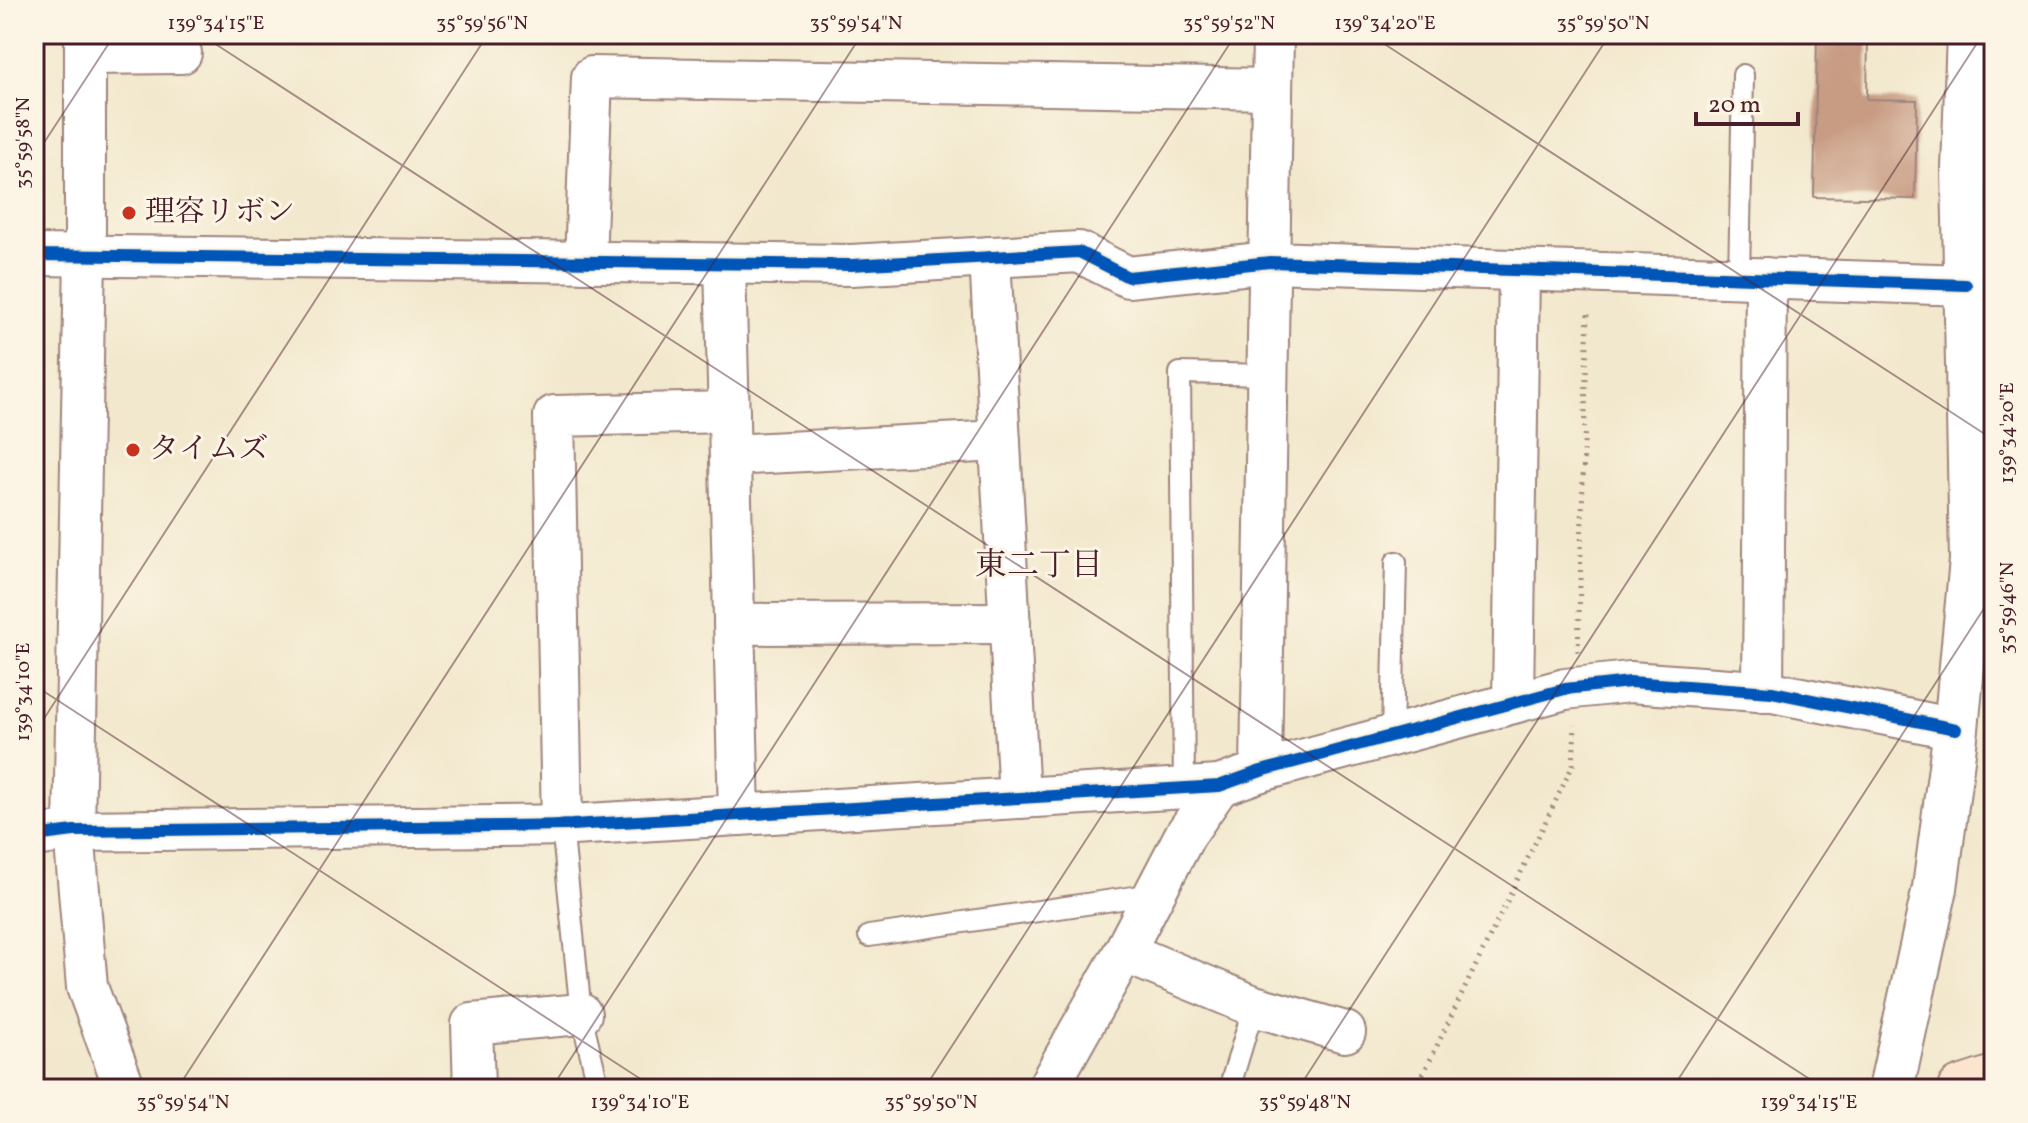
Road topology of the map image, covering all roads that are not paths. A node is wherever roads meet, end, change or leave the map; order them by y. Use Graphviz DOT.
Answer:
graph roads {
  1 [pos="1273,34"];
  2 [pos="1969,34"];
  3 [pos="85,44"];
  4 [pos="181,53"];
  5 [pos="1743,75"];
  6 [pos="1272,89"];
  7 [pos="1979,168"];
  8 [pos="34,255"];
  9 [pos="85,255"];
  10 [pos="990,257"];
  11 [pos="585,262"];
  12 [pos="1270,262"];
  13 [pos="725,264"];
  14 [pos="1519,270"];
  15 [pos="1753,278"];
  16 [pos="1966,285"];
  17 [pos="1268,375"];
  18 [pos="1982,401"];
  19 [pos="729,412"];
  20 [pos="1000,441"];
  21 [pos="730,455"];
  22 [pos="1983,559"];
  23 [pos="1396,562"];
  24 [pos="1010,623"];
  25 [pos="734,624"];
  26 [pos="1763,692"];
  27 [pos="1513,703"];
  28 [pos="1956,729"];
  29 [pos="1392,736"];
  30 [pos="1261,771"];
  31 [pos="1201,787"];
  32 [pos="1019,798"];
  33 [pos="739,815"];
  34 [pos="562,825"];
  35 [pos="74,831"];
  36 [pos="34,836"];
  37 [pos="1154,894"];
  38 [pos="869,936"];
  39 [pos="1124,952"];
  40 [pos="1254,1006"];
  41 [pos="581,1014"];
  42 [pos="1345,1032"];
  43 [pos="1994,1078"];
  44 [pos="125,1089"];
  45 [pos="474,1089"];
  46 [pos="599,1089"];
  47 [pos="1047,1089"];
  48 [pos="1229,1089"];
  49 [pos="1891,1089"];
  50 [pos="1960,1089"];
  1 -- 6 [label="street"];
  2 -- 7 [label="street"];
  3 -- 4 [label="street"];
  3 -- 9 [label="street"];
  5 -- 15 [label="lane"];
  6 -- 11 [label="street"];
  6 -- 12 [label="street"];
  7 -- 16 [label="street"];
  8 -- 9 [label="street"];
  9 -- 11 [label="street"];
  9 -- 35 [label="street"];
  10 -- 12 [label="street"];
  10 -- 13 [label="street"];
  10 -- 20 [label="street"];
  11 -- 13 [label="street"];
  12 -- 14 [label="street"];
  12 -- 17 [label="street"];
  13 -- 19 [label="street"];
  14 -- 15 [label="street"];
  14 -- 27 [label="street"];
  15 -- 16 [label="street"];
  15 -- 26 [label="street"];
  16 -- 18 [label="street"];
  17 -- 30 [label="street"];
  17 -- 31 [label="lane"];
  18 -- 22 [label="street"];
  19 -- 21 [label="street"];
  19 -- 34 [label="street"];
  20 -- 21 [label="street"];
  20 -- 24 [label="street"];
  21 -- 25 [label="street"];
  22 -- 28 [label="street"];
  23 -- 29 [label="lane"];
  24 -- 25 [label="street"];
  24 -- 32 [label="street"];
  25 -- 33 [label="street"];
  26 -- 27 [label="street"];
  26 -- 28 [label="street"];
  27 -- 29 [label="street"];
  28 -- 49 [label="street"];
  29 -- 30 [label="street"];
  30 -- 31 [label="street"];
  31 -- 32 [label="street"];
  31 -- 37 [label="street"];
  32 -- 33 [label="street"];
  33 -- 34 [label="street"];
  34 -- 35 [label="street"];
  34 -- 41 [label="lane"];
  35 -- 36 [label="street"];
  35 -- 44 [label="street"];
  37 -- 38 [label="lane"];
  37 -- 39 [label="street"];
  39 -- 40 [label="street"];
  39 -- 47 [label="street"];
  40 -- 42 [label="street"];
  40 -- 48 [label="lane"];
  41 -- 45 [label="street"];
  41 -- 46 [label="lane"];
  43 -- 50 [label="main road"];
}
